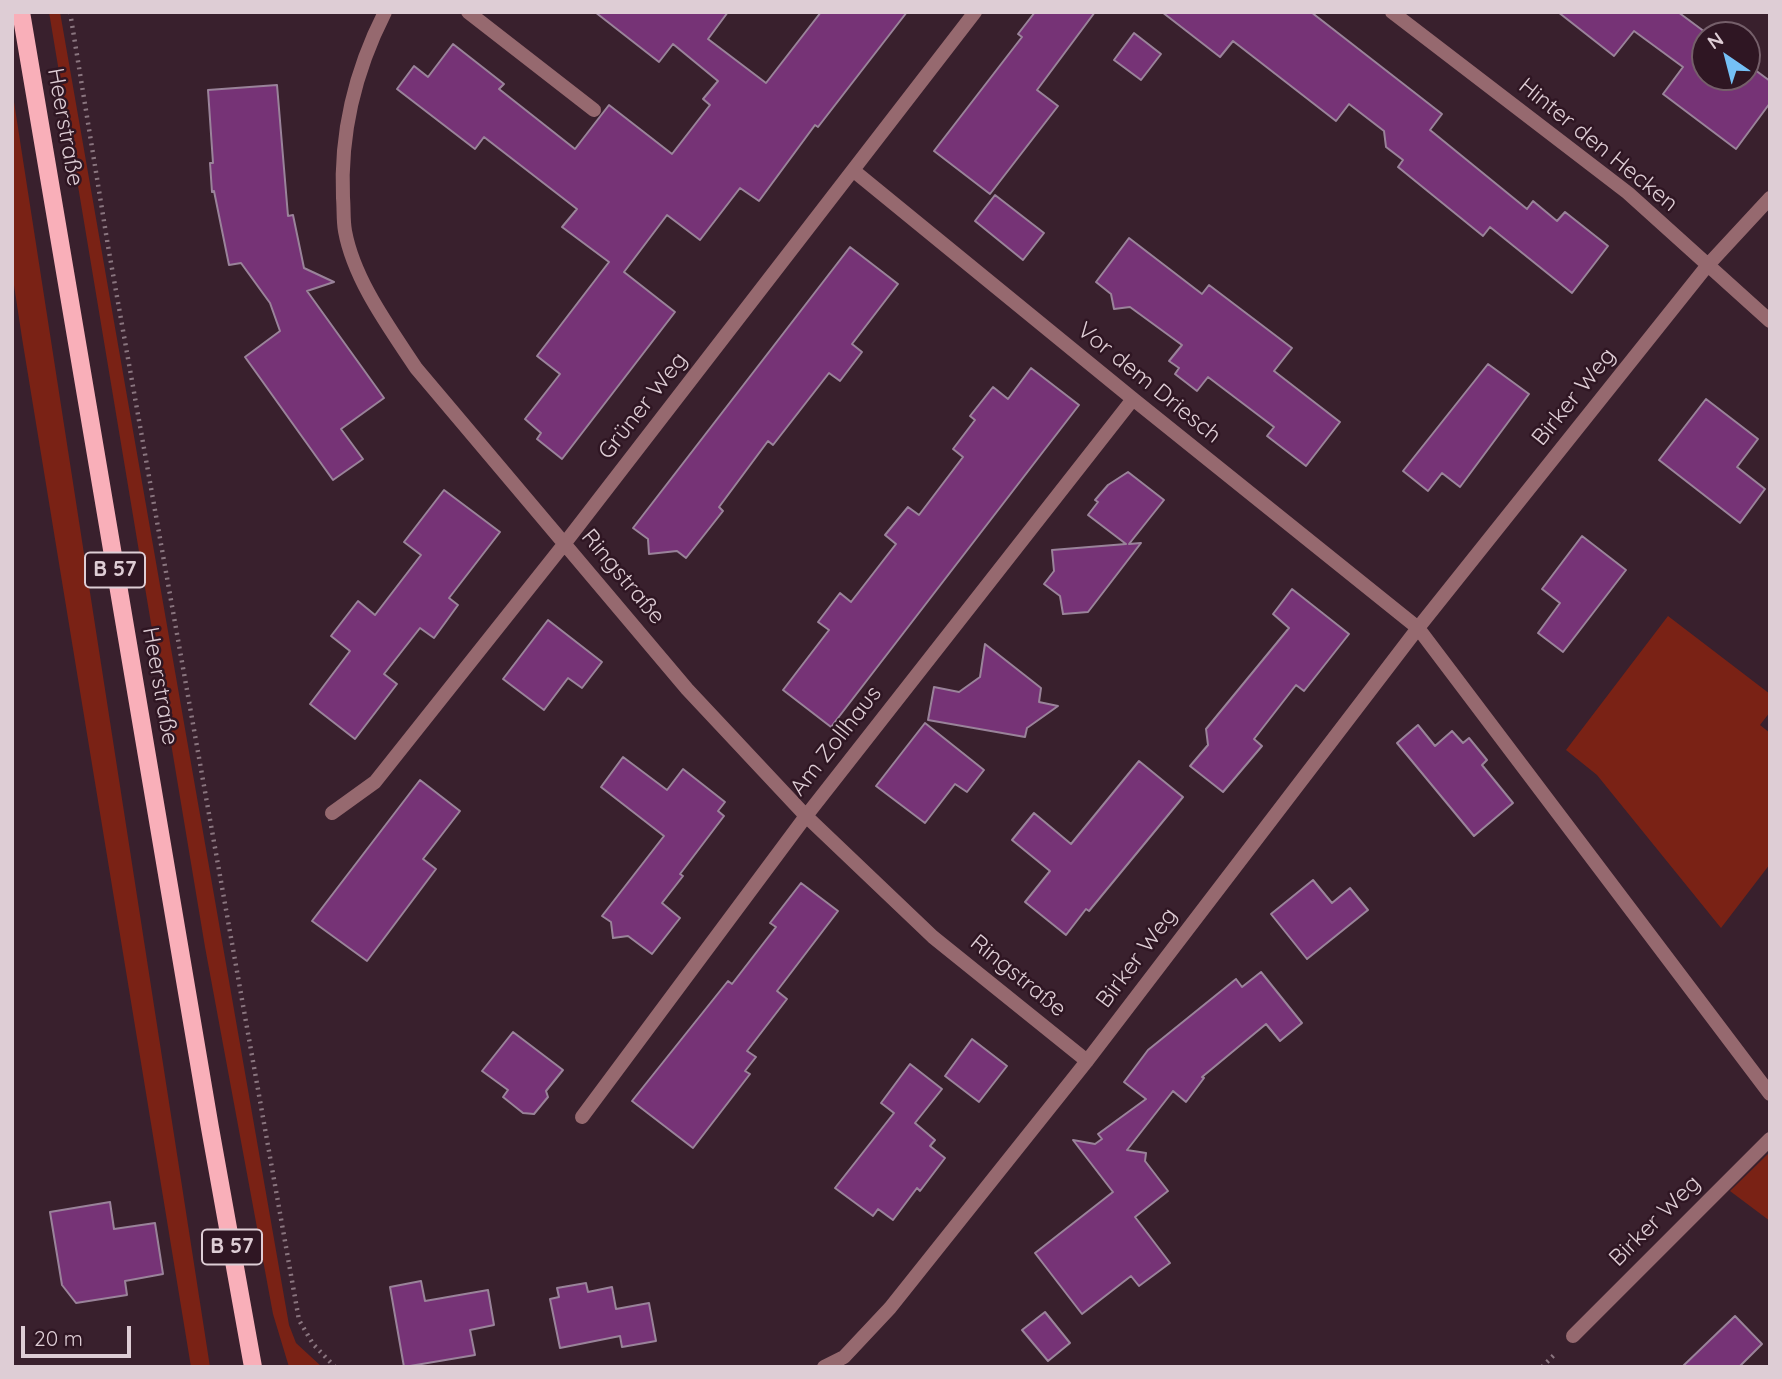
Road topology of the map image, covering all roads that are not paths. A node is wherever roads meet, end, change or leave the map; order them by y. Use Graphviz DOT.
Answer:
graph roads {
  1 [pos="21,12"];
  2 [pos="385,12"];
  3 [pos="468,12"];
  4 [pos="975,12"];
  5 [pos="1392,12"];
  6 [pos="594,110"];
  7 [pos="854,171"];
  8 [pos="1770,198"];
  9 [pos="1707,266"];
  10 [pos="1770,321"];
  11 [pos="1133,399"];
  12 [pos="565,543"];
  13 [pos="1418,628"];
  14 [pos="332,813"];
  15 [pos="806,816"];
  16 [pos="1087,1061"];
  17 [pos="1770,1094"];
  18 [pos="582,1117"];
  19 [pos="1770,1139"];
  20 [pos="1573,1336"];
  21 [pos="253,1367"];
  22 [pos="824,1367"];
  1 -- 21 [label="main road, Heerstraße / B 57"];
  2 -- 12 [label="street, Ringstraße"];
  3 -- 6 [label="street"];
  4 -- 7 [label="street, Grüner Weg"];
  5 -- 9 [label="street, Hinter den Hecken"];
  7 -- 11 [label="street, Vor dem Driesch"];
  7 -- 12 [label="street, Grüner Weg"];
  8 -- 9 [label="street, Birker Weg"];
  9 -- 10 [label="street, Hinter den Hecken"];
  9 -- 13 [label="street, Birker Weg"];
  11 -- 13 [label="street, Vor dem Driesch"];
  11 -- 15 [label="street, Am Zollhaus"];
  12 -- 14 [label="street, Grüner Weg"];
  12 -- 15 [label="street, Ringstraße"];
  13 -- 16 [label="street, Birker Weg"];
  13 -- 17 [label="street"];
  15 -- 16 [label="street, Ringstraße"];
  15 -- 18 [label="street, Am Zollhaus"];
  16 -- 22 [label="street, Birker Weg"];
  19 -- 20 [label="street, Birker Weg"];
}
